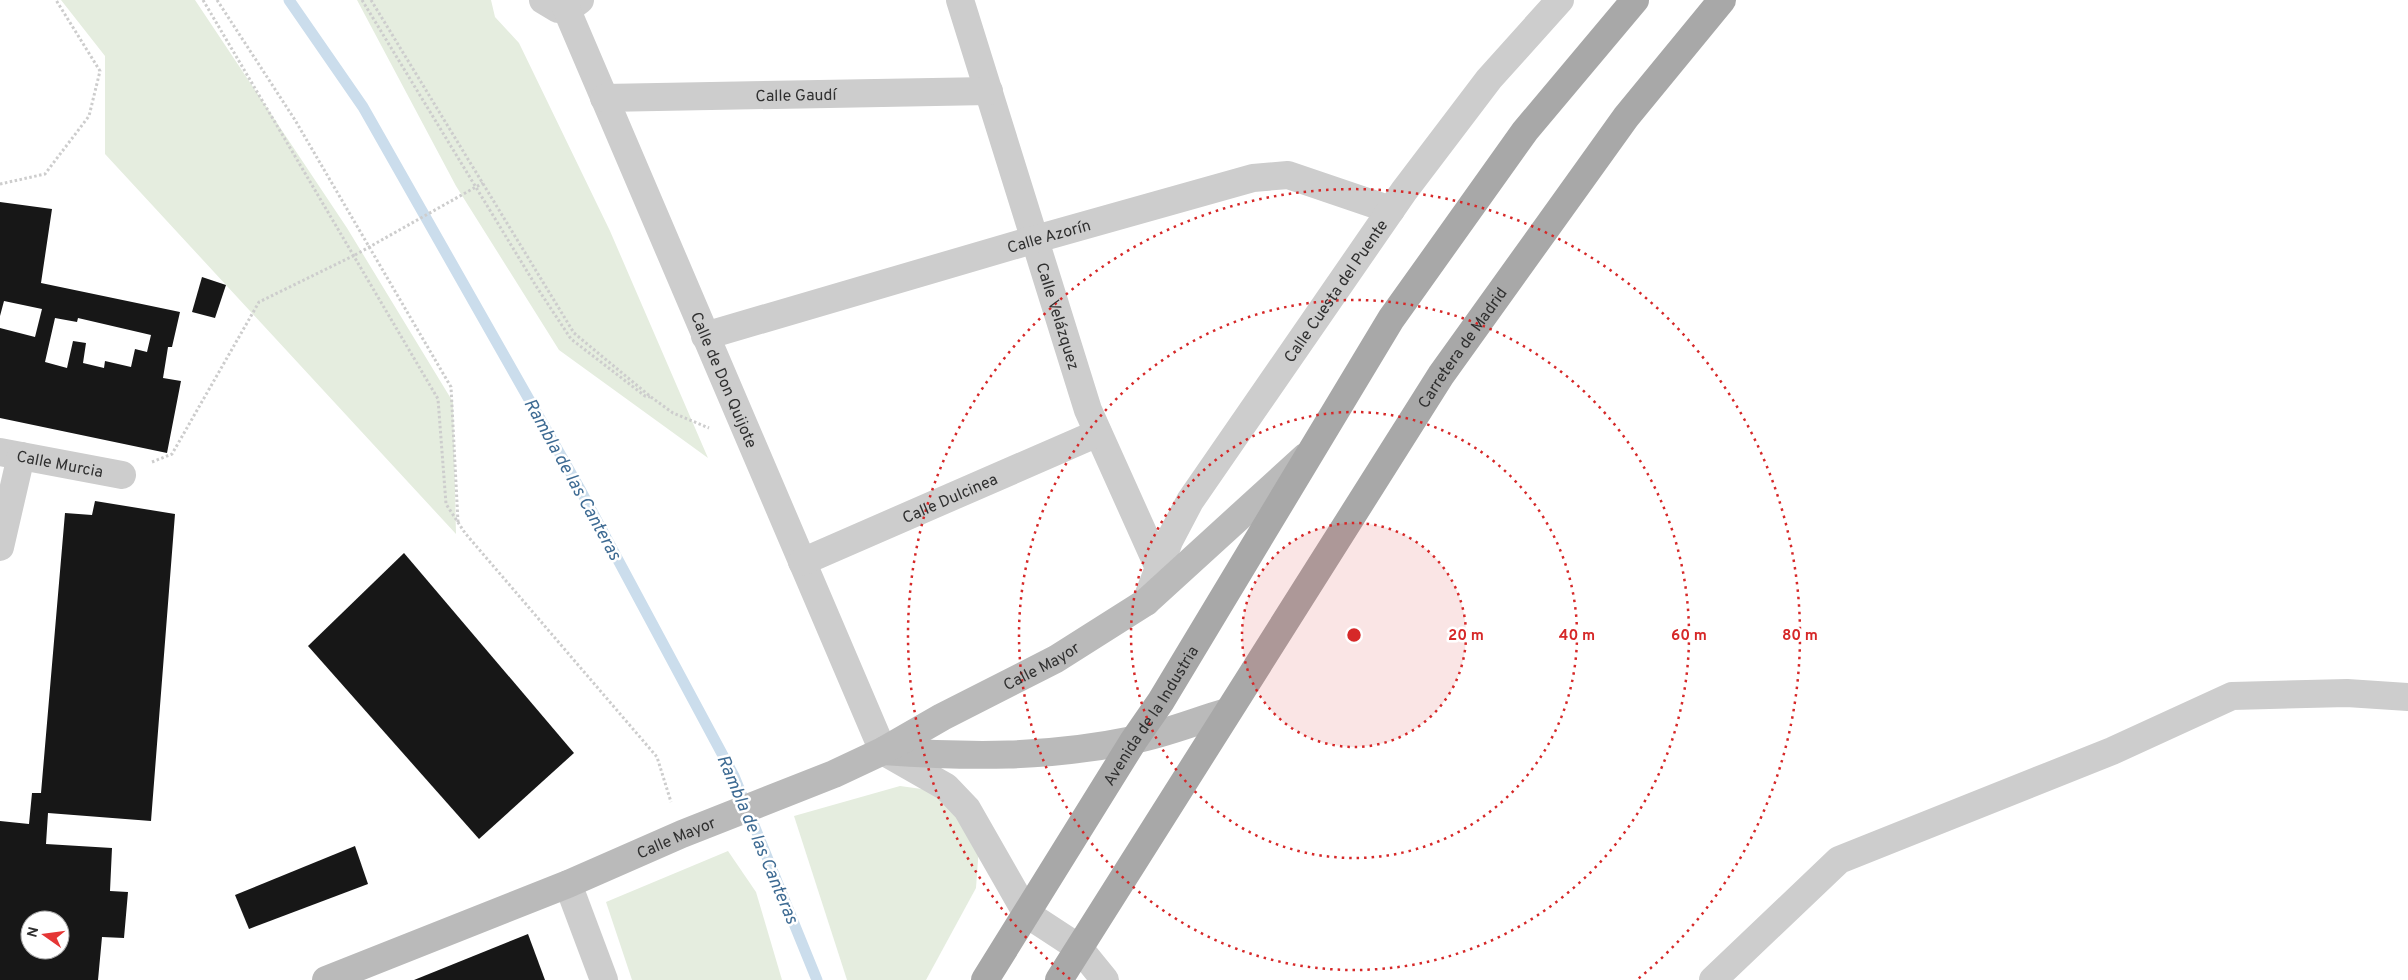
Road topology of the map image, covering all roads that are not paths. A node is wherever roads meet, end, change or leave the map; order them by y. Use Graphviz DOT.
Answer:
graph roads {
  1 [pos="960,0"];
  2 [pos="1560,0"];
  3 [pos="1635,0"];
  4 [pos="1722,0"];
  5 [pos="563,3"];
  6 [pos="989,91"];
  7 [pos="604,98"];
  8 [pos="1391,210"];
  9 [pos="1036,239"];
  10 [pos="706,336"];
  11 [pos="1098,433"];
  12 [pos="1313,449"];
  13 [pos="10,454"];
  14 [pos="122,475"];
  15 [pos="0,547"];
  16 [pos="802,562"];
  17 [pos="1159,568"];
  18 [pos="1146,602"];
  19 [pos="2408,697"];
  20 [pos="1227,712"];
  21 [pos="1134,740"];
  22 [pos="884,751"];
  23 [pos="568,884"];
  24 [pos="1027,914"];
  25 [pos="1079,948"];
  26 [pos="326,980"];
  27 [pos="604,980"];
  28 [pos="985,980"];
  29 [pos="1059,980"];
  30 [pos="1104,980"];
  31 [pos="1713,980"];
  1 -- 6 [label="street, Calle Velázquez"];
  2 -- 8 [label="street, Calle Cuesta del Puente"];
  3 -- 12 [label="main road, Avenida de la Industria"];
  4 -- 20 [label="main road, Carretera de Madrid"];
  5 -- 7 [label="street, Calle de Don Quijote"];
  6 -- 7 [label="street, Calle Gaudí"];
  6 -- 9 [label="street, Calle Velázquez"];
  7 -- 10 [label="street, Calle de Don Quijote"];
  8 -- 9 [label="street, Calle Azorín"];
  8 -- 17 [label="street, Calle Cuesta del Puente"];
  9 -- 10 [label="street, Calle Azorín"];
  9 -- 11 [label="street, Calle Velázquez"];
  10 -- 16 [label="street, Calle de Don Quijote"];
  11 -- 16 [label="street, Calle Dulcinea"];
  11 -- 17 [label="street, Calle Velázquez"];
  12 -- 18 [label="main road, Calle Mayor"];
  12 -- 21 [label="main road, Avenida de la Industria"];
  13 -- 14 [label="street, Calle Murcia"];
  13 -- 15 [label="street"];
  16 -- 22 [label="street, Calle de Don Quijote"];
  17 -- 18 [label="street, Calle Cuesta del Puente"];
  18 -- 22 [label="main road, Calle Mayor"];
  19 -- 31 [label="street"];
  20 -- 21 [label="main road"];
  20 -- 25 [label="main road"];
  21 -- 22 [label="main road"];
  21 -- 24 [label="main road, Avenida de la Industria"];
  22 -- 23 [label="main road, Calle Mayor"];
  22 -- 24 [label="street"];
  23 -- 26 [label="main road, Calle Mayor"];
  23 -- 27 [label="street"];
  24 -- 25 [label="street"];
  24 -- 28 [label="main road, Avenida de la Industria"];
  25 -- 29 [label="main road"];
  25 -- 30 [label="street"];
}
